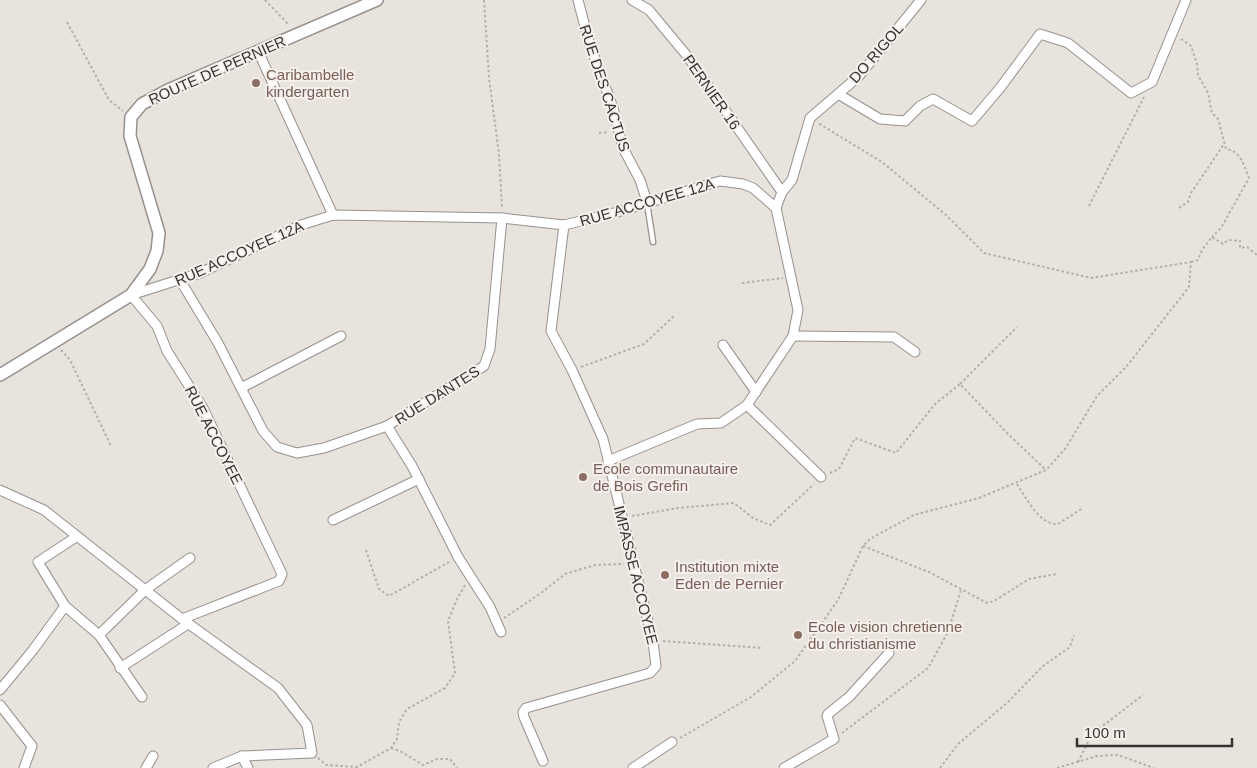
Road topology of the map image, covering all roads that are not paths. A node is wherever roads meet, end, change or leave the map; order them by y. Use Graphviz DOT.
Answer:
graph roads {
  1 [pos="377,0"];
  2 [pos="578,0"];
  3 [pos="632,0"];
  4 [pos="922,0"];
  5 [pos="1186,0"];
  6 [pos="258,51"];
  7 [pos="838,94"];
  8 [pos="782,192"];
  9 [pos="647,202"];
  10 [pos="776,208"];
  11 [pos="333,215"];
  12 [pos="502,218"];
  13 [pos="564,226"];
  14 [pos="653,242"];
  15 [pos="180,280"];
  16 [pos="131,296"];
  17 [pos="341,336"];
  18 [pos="793,336"];
  19 [pos="723,345"];
  20 [pos="914,352"];
  21 [pos="0,375"];
  22 [pos="241,388"];
  23 [pos="756,392"];
  24 [pos="747,405"];
  25 [pos="387,426"];
  26 [pos="608,461"];
  27 [pos="821,477"];
  28 [pos="419,480"];
  29 [pos="0,490"];
  30 [pos="333,520"];
  31 [pos="76,538"];
  32 [pos="190,558"];
  33 [pos="145,590"];
  34 [pos="65,606"];
  35 [pos="185,621"];
  36 [pos="501,632"];
  37 [pos="99,635"];
  38 [pos="889,653"];
  39 [pos="120,668"];
  40 [pos="0,690"];
  41 [pos="142,697"];
  42 [pos="0,705"];
  43 [pos="672,742"];
  44 [pos="153,756"];
  45 [pos="242,756"];
  46 [pos="543,761"];
  47 [pos="24,768"];
  48 [pos="146,768"];
  49 [pos="214,768"];
  50 [pos="248,768"];
  51 [pos="633,768"];
  52 [pos="784,768"];
  1 -- 6 [label="street, ROUTE DE PERNIER"];
  2 -- 9 [label="street, RUE DES CACTUS"];
  3 -- 8 [label="street, PERNIER 16"];
  4 -- 7 [label="street, DO RIGOL"];
  5 -- 7 [label="street"];
  6 -- 11 [label="street"];
  6 -- 16 [label="street, ROUTE DE PERNIER"];
  7 -- 8 [label="street, DO RIGOL"];
  8 -- 10 [label="street"];
  9 -- 10 [label="street, RUE ACCOYEE 12A"];
  9 -- 13 [label="street, RUE ACCOYEE 12A"];
  9 -- 14 [label="lane"];
  10 -- 18 [label="street"];
  11 -- 12 [label="street, RUE ACCOYEE 12A"];
  11 -- 15 [label="street, RUE ACCOYEE 12A"];
  12 -- 13 [label="street, RUE ACCOYEE 12A"];
  12 -- 25 [label="street, RUE DANTES"];
  13 -- 26 [label="street, IMPASSE ACCOYEE"];
  15 -- 16 [label="street, RUE ACCOYEE 12A"];
  15 -- 22 [label="street"];
  16 -- 21 [label="street"];
  16 -- 35 [label="street, RUE ACCOYEE"];
  17 -- 22 [label="street"];
  18 -- 20 [label="street"];
  18 -- 23 [label="street"];
  19 -- 23 [label="street"];
  22 -- 25 [label="street"];
  23 -- 24 [label="street"];
  24 -- 26 [label="street"];
  24 -- 27 [label="street"];
  25 -- 28 [label="street, RUE DANTES"];
  26 -- 46 [label="street, IMPASSE ACCOYEE"];
  28 -- 30 [label="street"];
  28 -- 36 [label="street, RUE DANTES"];
  29 -- 31 [label="street"];
  31 -- 33 [label="street"];
  31 -- 34 [label="street"];
  32 -- 33 [label="street"];
  33 -- 35 [label="street"];
  33 -- 37 [label="street"];
  34 -- 37 [label="street"];
  34 -- 40 [label="street"];
  35 -- 39 [label="street"];
  35 -- 45 [label="street"];
  37 -- 39 [label="street"];
  38 -- 52 [label="street"];
  39 -- 41 [label="street"];
  42 -- 47 [label="street"];
  43 -- 51 [label="street"];
  44 -- 48 [label="street"];
  45 -- 49 [label="street"];
  45 -- 50 [label="street"];
}
